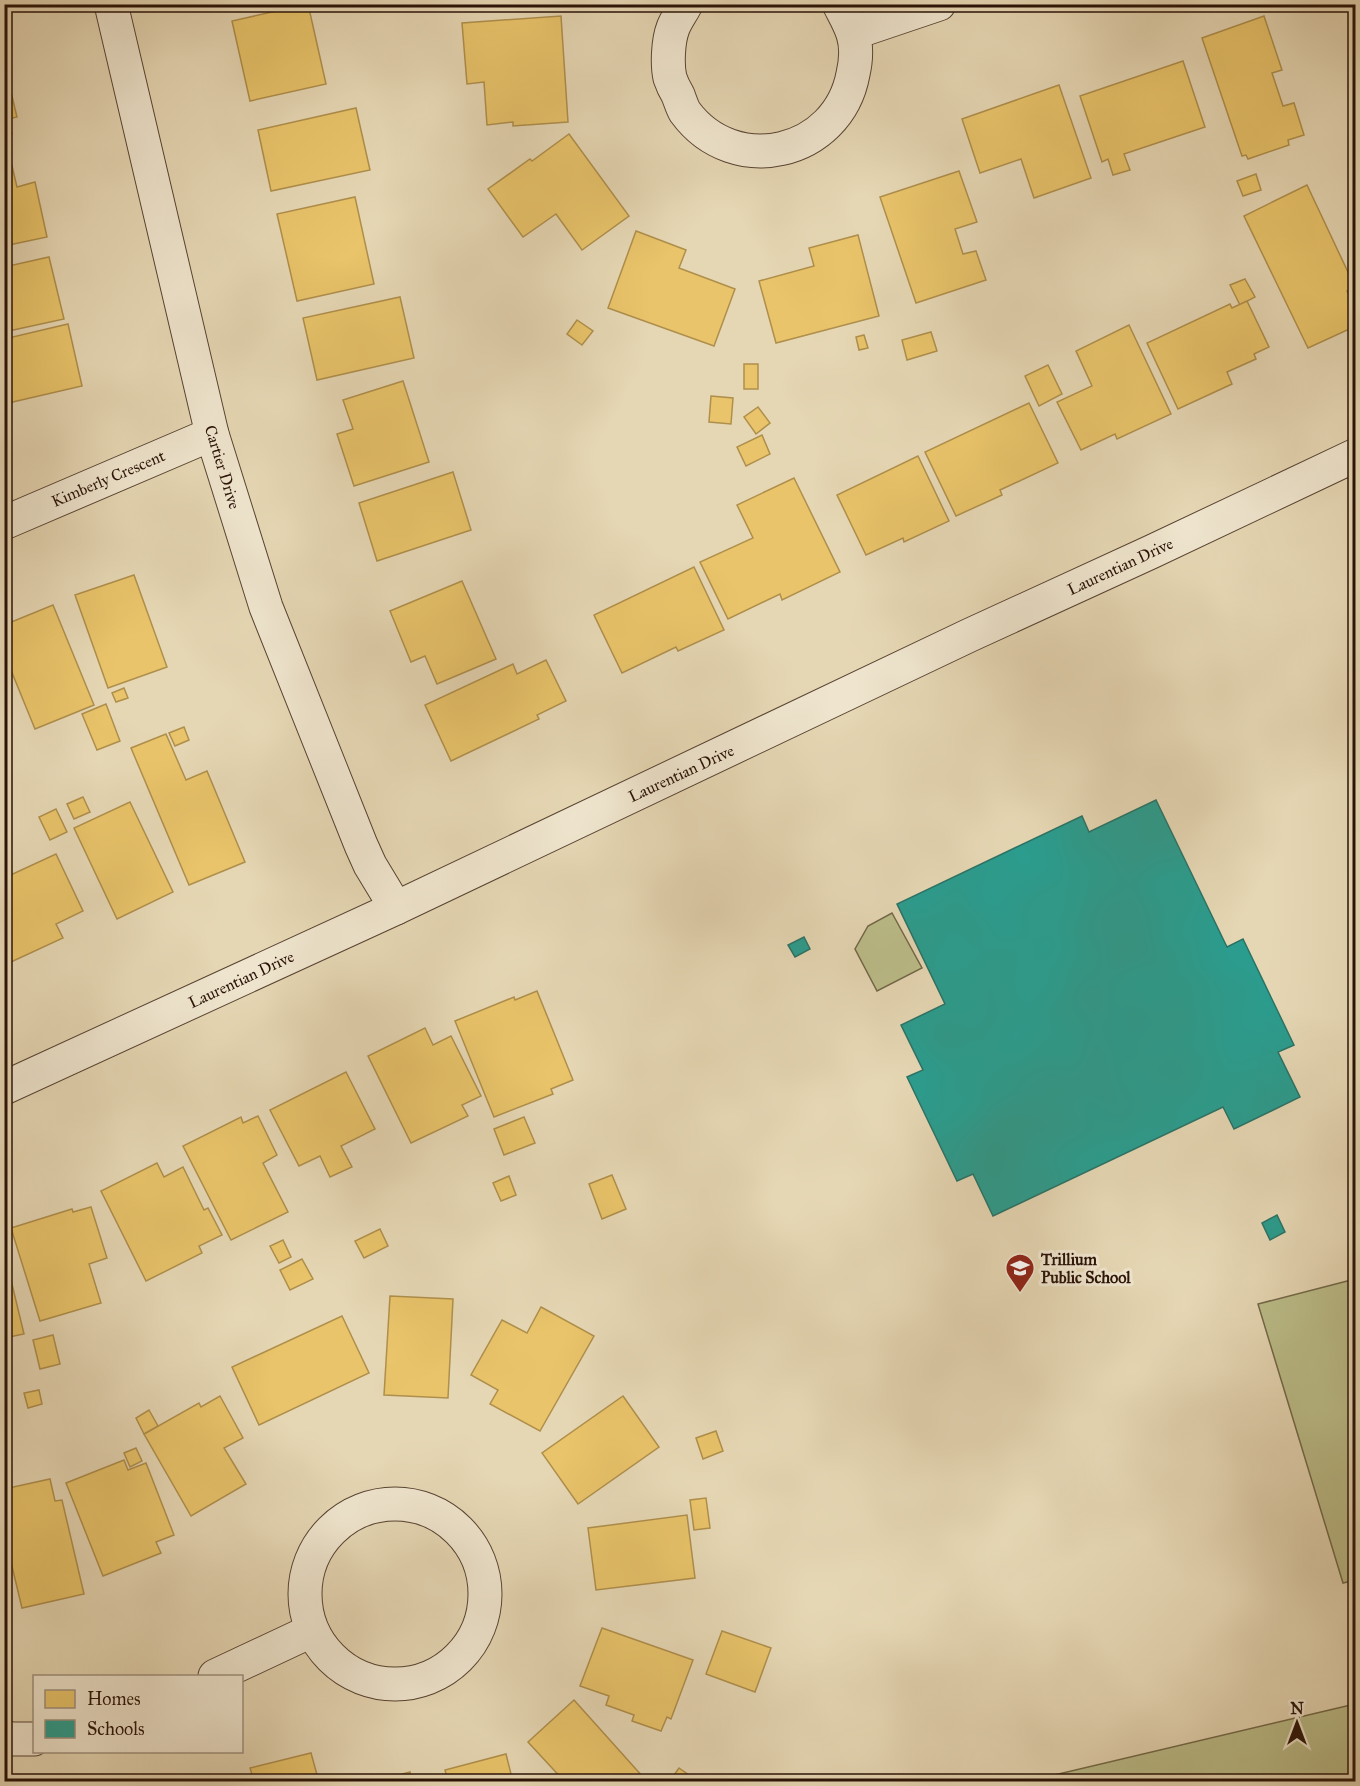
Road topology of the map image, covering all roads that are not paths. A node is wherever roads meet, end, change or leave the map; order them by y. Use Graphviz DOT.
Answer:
graph roads {
  1 [pos="111,4"];
  2 [pos="686,4"];
  3 [pos="939,4"];
  4 [pos="846,19"];
  5 [pos="212,434"];
  6 [pos="1356,455"];
  7 [pos="4,523"];
  8 [pos="396,908"];
  9 [pos="4,1088"];
  10 [pos="312,1631"];
  11 [pos="219,1675"];
  12 [pos="4,1737"];
  13 [pos="33,1739"];
  1 -- 5 [label="street, Cartier Drive"];
  2 -- 4 [label="street"];
  3 -- 4 [label="street"];
  5 -- 7 [label="street, Kimberly Crescent"];
  5 -- 8 [label="street, Cartier Drive"];
  6 -- 8 [label="street, Laurentian Drive"];
  8 -- 9 [label="street, Laurentian Drive"];
  10 -- 10 [label="street"];
  10 -- 11 [label="street"];
  12 -- 13 [label="street"];
}
